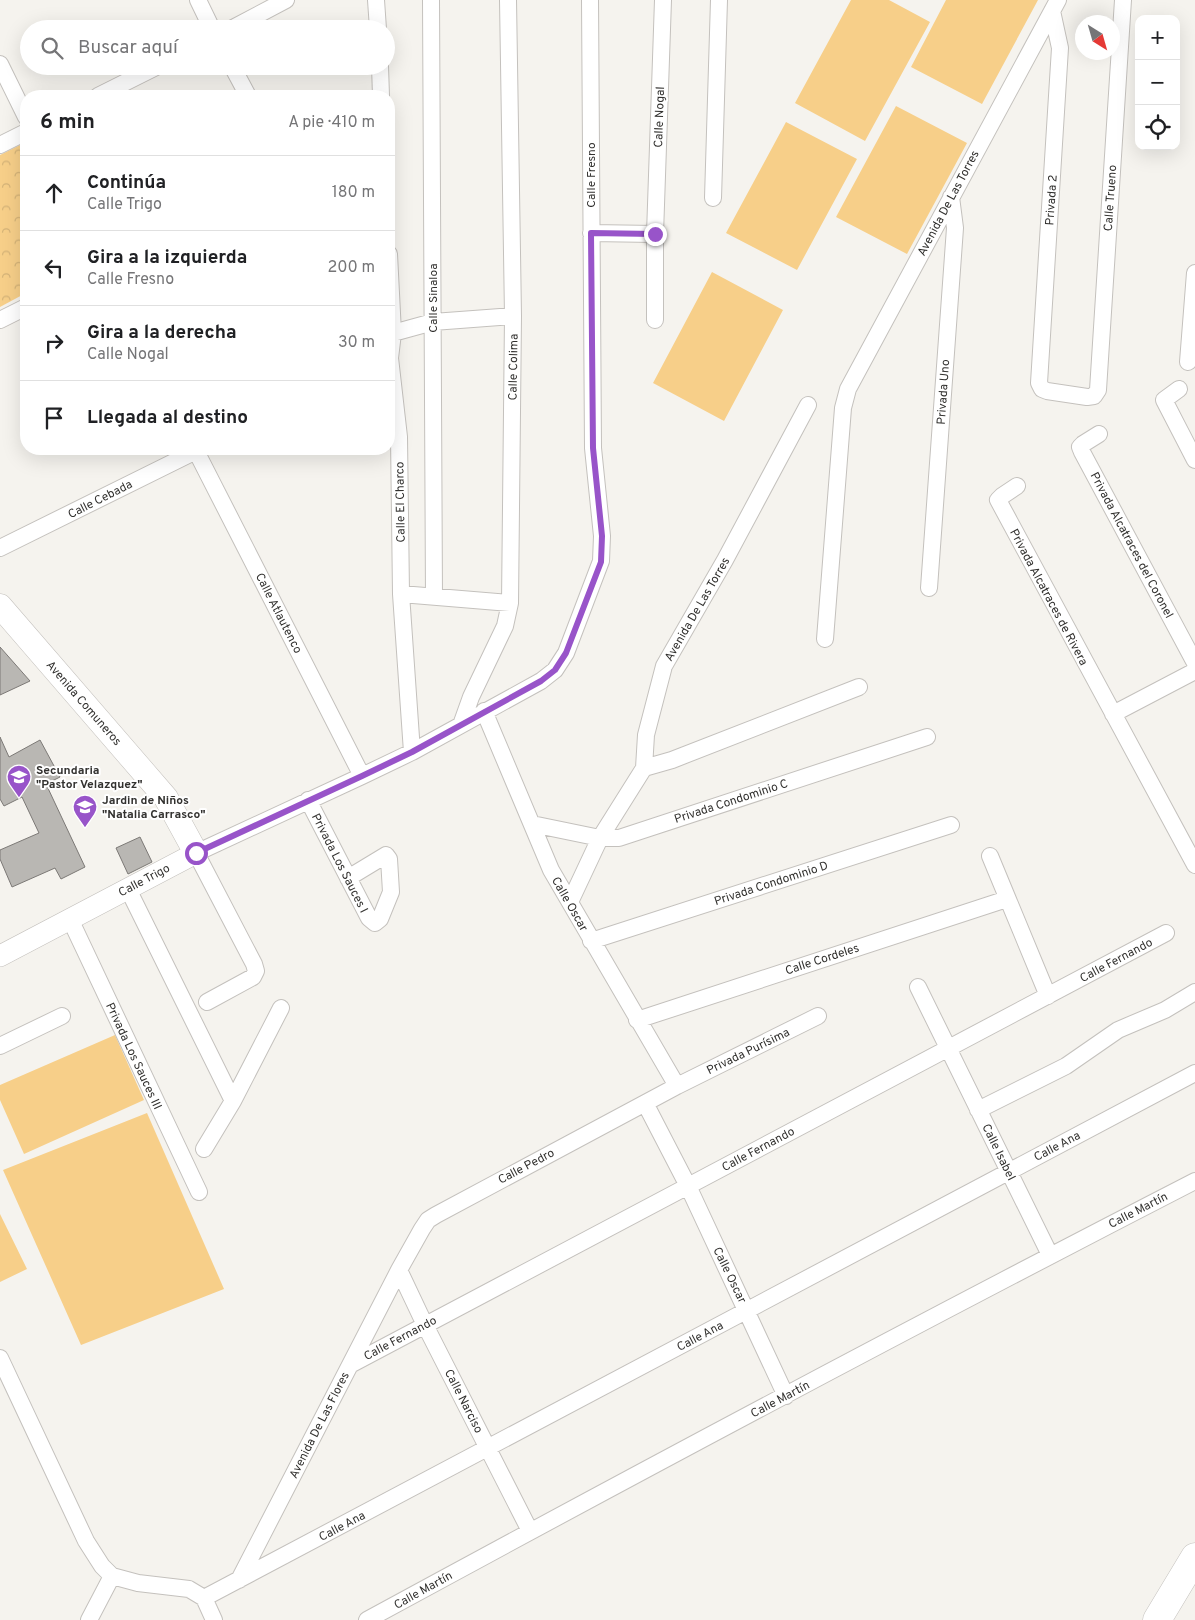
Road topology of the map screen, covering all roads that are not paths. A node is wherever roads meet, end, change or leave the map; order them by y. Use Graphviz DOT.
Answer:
graph roads {
  1 [pos="198,0"];
  2 [pos="286,0"];
  3 [pos="376,0"];
  4 [pos="431,0"];
  5 [pos="508,0"];
  6 [pos="590,0"];
  7 [pos="663,0"];
  8 [pos="719,0"];
  9 [pos="1123,0"];
  10 [pos="1055,6"];
  11 [pos="208,20"];
  12 [pos="248,20"];
  13 [pos="377,20"];
  14 [pos="0,64"];
  15 [pos="140,75"];
  16 [pos="237,75"];
  17 [pos="380,75"];
  18 [pos="110,90"];
  19 [pos="245,90"];
  20 [pos="381,90"];
  21 [pos="20,105"];
  22 [pos="20,135"];
  23 [pos="0,145"];
  24 [pos="951,197"];
  25 [pos="713,198"];
  26 [pos="591,233"];
  27 [pos="655,234"];
  28 [pos="1195,273"];
  29 [pos="20,310"];
  30 [pos="513,316"];
  31 [pos="0,320"];
  32 [pos="654,320"];
  33 [pos="433,322"];
  34 [pos="395,332"];
  35 [pos="1188,362"];
  36 [pos="1042,389"];
  37 [pos="1179,389"];
  38 [pos="395,405"];
  39 [pos="808,405"];
  40 [pos="1099,434"];
  41 [pos="185,455"];
  42 [pos="200,455"];
  43 [pos="1195,460"];
  44 [pos="1017,486"];
  45 [pos="0,548"];
  46 [pos="929,588"];
  47 [pos="401,594"];
  48 [pos="434,596"];
  49 [pos="510,603"];
  50 [pos="0,606"];
  51 [pos="825,639"];
  52 [pos="1195,663"];
  53 [pos="555,670"];
  54 [pos="1195,671"];
  55 [pos="859,687"];
  56 [pos="484,711"];
  57 [pos="1113,714"];
  58 [pos="461,725"];
  59 [pos="927,737"];
  60 [pos="412,752"];
  61 [pos="644,768"];
  62 [pos="362,776"];
  63 [pos="308,800"];
  64 [pos="532,824"];
  65 [pos="951,825"];
  66 [pos="600,838"];
  67 [pos="196,853"];
  68 [pos="990,856"];
  69 [pos="1195,864"];
  70 [pos="348,878"];
  71 [pos="128,889"];
  72 [pos="1007,899"];
  73 [pos="570,902"];
  74 [pos="70,920"];
  75 [pos="1166,934"];
  76 [pos="591,941"];
  77 [pos="0,956"];
  78 [pos="918,987"];
  79 [pos="1195,992"];
  80 [pos="1048,996"];
  81 [pos="207,1002"];
  82 [pos="281,1008"];
  83 [pos="62,1016"];
  84 [pos="818,1016"];
  85 [pos="637,1020"];
  86 [pos="0,1046"];
  87 [pos="948,1049"];
  88 [pos="1195,1073"];
  89 [pos="677,1086"];
  90 [pos="233,1101"];
  91 [pos="645,1103"];
  92 [pos="978,1110"];
  93 [pos="204,1149"];
  94 [pos="1009,1172"];
  95 [pos="1195,1181"];
  96 [pos="688,1186"];
  97 [pos="199,1192"];
  98 [pos="1050,1255"];
  99 [pos="399,1270"];
  100 [pos="747,1311"];
  101 [pos="425,1325"];
  102 [pos="0,1358"];
  103 [pos="350,1365"];
  104 [pos="786,1396"];
  105 [pos="488,1449"];
  106 [pos="530,1531"];
  107 [pos="1195,1557"];
  108 [pos="112,1576"];
  109 [pos="239,1580"];
  110 [pos="204,1598"];
  111 [pos="89,1620"];
  112 [pos="214,1620"];
  113 [pos="367,1620"];
  114 [pos="1157,1620"];
  1 -- 11 [label="street"];
  2 -- 12 [label="street"];
  3 -- 13 [label="street"];
  4 -- 33 [label="street, Calle Sinaloa"];
  5 -- 30 [label="street, Calle Colima"];
  6 -- 26 [label="street, Calle Fresno"];
  7 -- 27 [label="street, Calle Nogal"];
  8 -- 25 [label="street"];
  9 -- 36 [label="street, Calle Trueno"];
  10 -- 24 [label="street, Avenida De Las Torres"];
  10 -- 36 [label="street, Privada 2"];
  14 -- 21 [label="street"];
  15 -- 18 [label="street"];
  16 -- 19 [label="street"];
  17 -- 20 [label="street"];
  22 -- 23 [label="street"];
  24 -- 46 [label="street, Privada Uno"];
  24 -- 51 [label="street, Avenida De Las Torres"];
  26 -- 27 [label="street"];
  26 -- 53 [label="street, Calle Fresno"];
  27 -- 32 [label="street, Calle Nogal"];
  28 -- 35 [label="street"];
  29 -- 31 [label="street"];
  30 -- 33 [label="street"];
  30 -- 49 [label="street, Calle Colima"];
  33 -- 34 [label="street"];
  33 -- 48 [label="street, Calle Sinaloa"];
  37 -- 43 [label="street"];
  38 -- 47 [label="street, Calle El Charco"];
  39 -- 61 [label="street, Avenida De Las Torres"];
  40 -- 52 [label="street, Privada Alcatraces del Coronel"];
  41 -- 45 [label="street, Calle Cebada"];
  42 -- 62 [label="street, Calle Atlautenco"];
  44 -- 57 [label="street, Privada Alcatraces de Rivera"];
  47 -- 48 [label="street"];
  47 -- 60 [label="street, Calle El Charco"];
  48 -- 49 [label="street"];
  49 -- 58 [label="street, Calle Colima"];
  50 -- 67 [label="main road, Avenida Comuneros"];
  53 -- 56 [label="street, Calle Trigo"];
  54 -- 57 [label="street"];
  55 -- 61 [label="street"];
  56 -- 58 [label="street, Calle Trigo"];
  56 -- 64 [label="street, Calle Oscar"];
  57 -- 69 [label="street"];
  58 -- 60 [label="street, Calle Trigo"];
  59 -- 66 [label="street, Privada Condominio C"];
  60 -- 62 [label="street, Calle Trigo"];
  61 -- 66 [label="street, Avenida De Las Torres"];
  62 -- 63 [label="street, Calle Trigo"];
  63 -- 67 [label="street, Calle Trigo"];
  63 -- 70 [label="street, Privada Los Sauces I"];
  64 -- 66 [label="street, Privada Condominio C"];
  64 -- 73 [label="street, Calle Oscar"];
  65 -- 76 [label="street, Privada Condominio D"];
  66 -- 73 [label="street, Avenida De Las Torres"];
  67 -- 71 [label="street, Calle Trigo"];
  67 -- 81 [label="street"];
  68 -- 72 [label="street"];
  70 -- 70 [label="street, Privada Los Sauces I"];
  71 -- 74 [label="street, Calle Trigo"];
  71 -- 90 [label="street"];
  72 -- 80 [label="street"];
  72 -- 85 [label="street, Calle Cordeles"];
  73 -- 76 [label="street, Calle Oscar"];
  74 -- 77 [label="street, Calle Trigo"];
  74 -- 97 [label="street, Privada Los Sauces III"];
  75 -- 80 [label="street, Calle Fernando"];
  76 -- 85 [label="street, Calle Oscar"];
  78 -- 87 [label="street, Calle Isabel"];
  79 -- 92 [label="street"];
  80 -- 87 [label="street, Calle Fernando"];
  82 -- 90 [label="street"];
  83 -- 86 [label="street"];
  84 -- 89 [label="street, Privada Purísima"];
  85 -- 89 [label="street, Calle Oscar"];
  87 -- 92 [label="street, Calle Isabel"];
  87 -- 96 [label="street, Calle Fernando"];
  88 -- 94 [label="street, Calle Ana"];
  89 -- 91 [label="street, Calle Pedro"];
  90 -- 93 [label="street"];
  91 -- 96 [label="street, Calle Oscar"];
  91 -- 99 [label="street, Calle Pedro"];
  92 -- 94 [label="street, Calle Isabel"];
  94 -- 98 [label="street, Calle Isabel"];
  94 -- 100 [label="street, Calle Ana"];
  95 -- 98 [label="street, Calle Martín"];
  96 -- 100 [label="street, Calle Oscar"];
  96 -- 101 [label="street, Calle Fernando"];
  98 -- 104 [label="street, Calle Martín"];
  99 -- 101 [label="street, Calle Narciso"];
  99 -- 103 [label="street, Avenida De Las Flores"];
  100 -- 104 [label="street, Calle Oscar"];
  100 -- 105 [label="street, Calle Ana"];
  101 -- 103 [label="street, Calle Fernando"];
  101 -- 105 [label="street, Calle Narciso"];
  102 -- 108 [label="street"];
  103 -- 109 [label="street, Avenida De Las Flores"];
  104 -- 106 [label="street, Calle Martín"];
  105 -- 106 [label="street, Calle Narciso"];
  105 -- 109 [label="street, Calle Ana"];
  106 -- 113 [label="street, Calle Martín"];
  107 -- 114 [label="highway"];
  108 -- 110 [label="street"];
  108 -- 111 [label="street"];
  109 -- 110 [label="street, Calle Ana"];
  110 -- 112 [label="street"];
}
